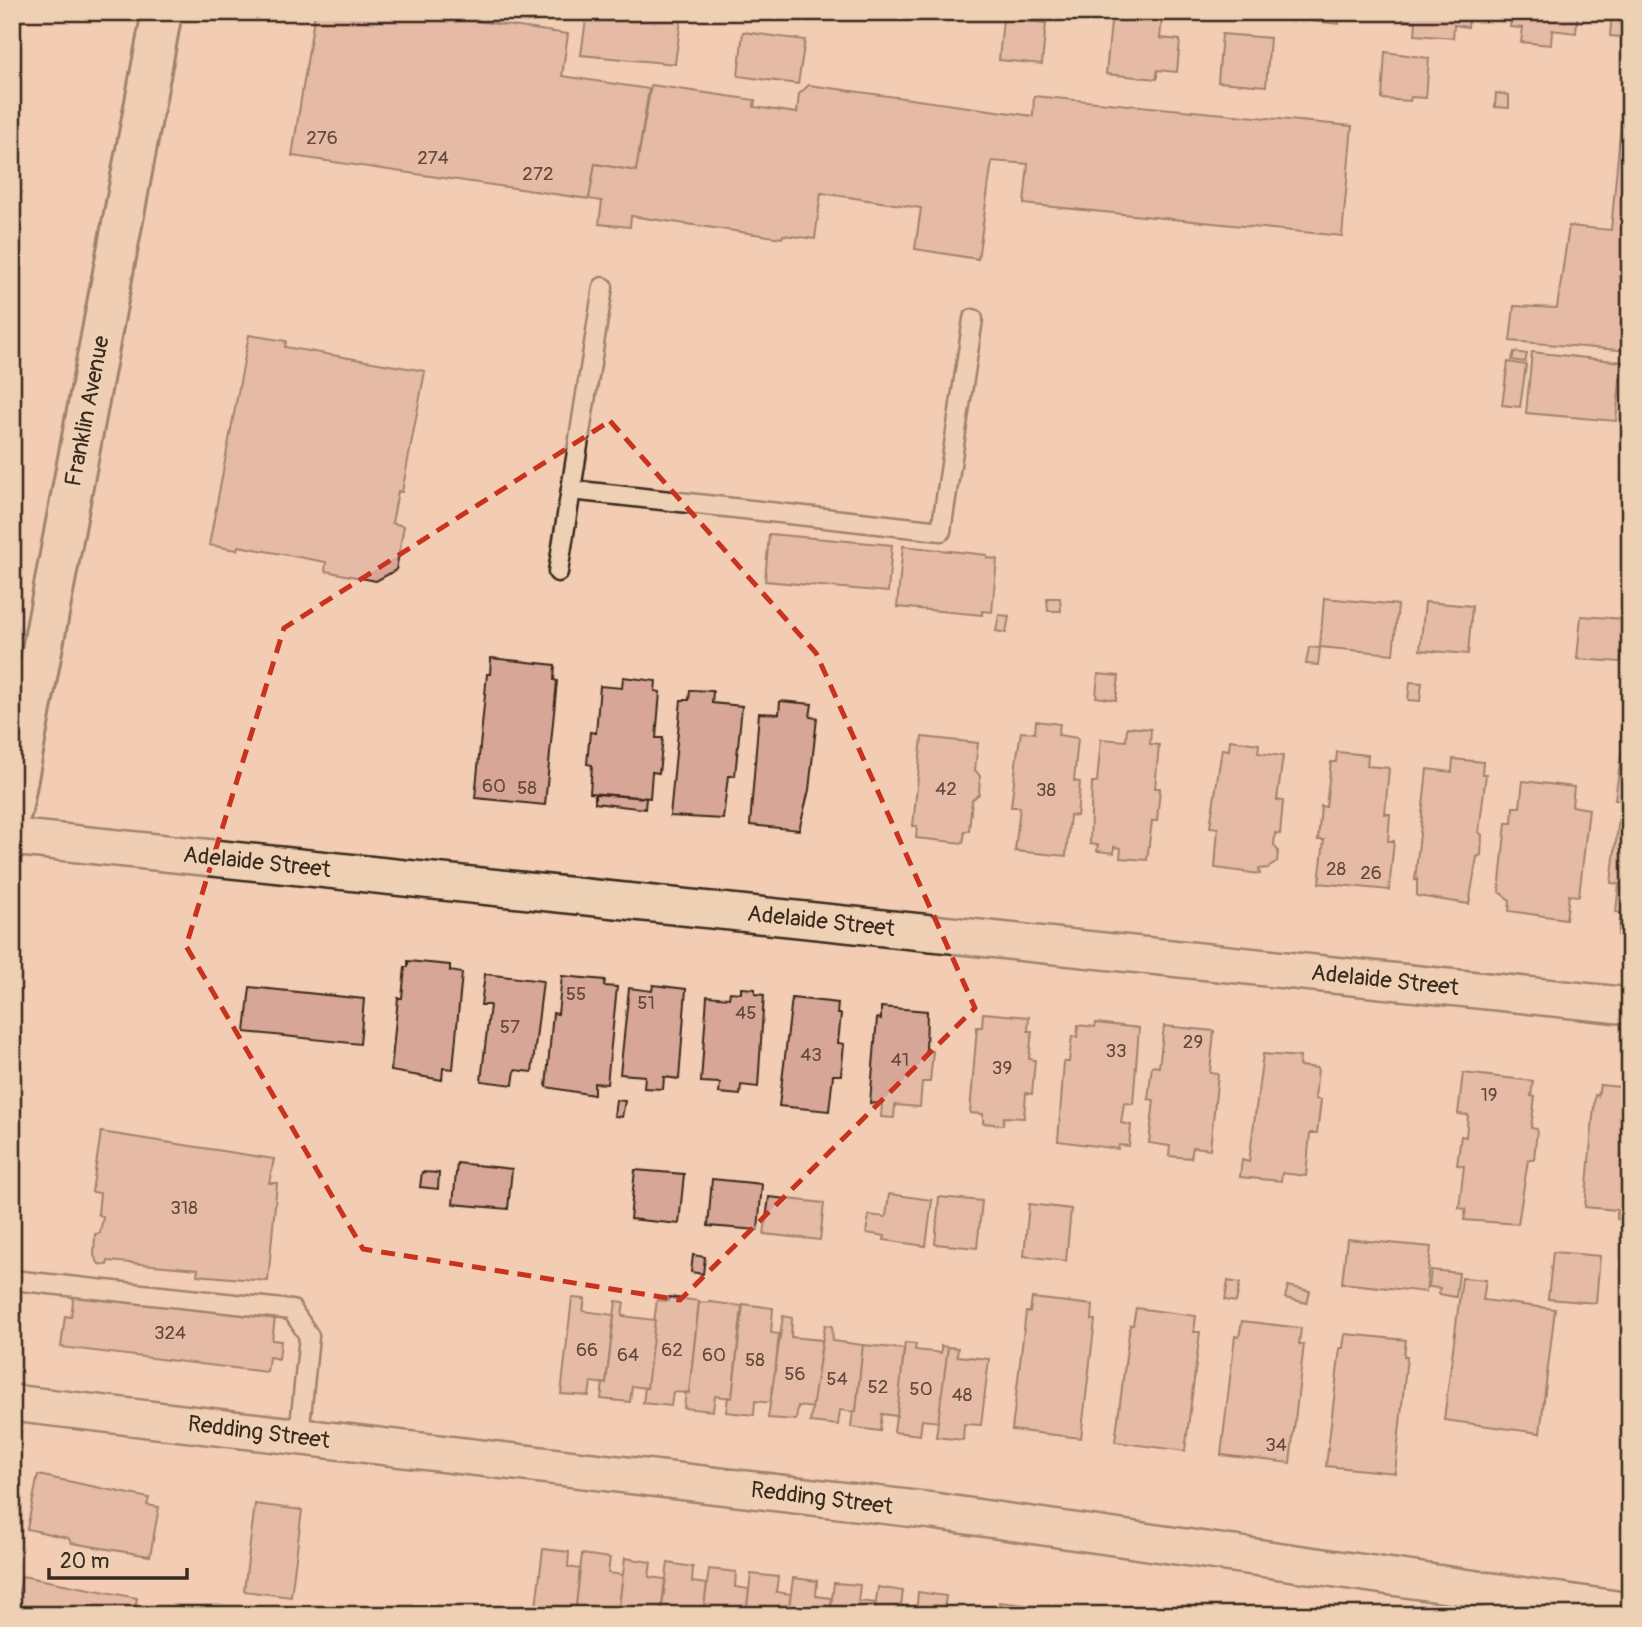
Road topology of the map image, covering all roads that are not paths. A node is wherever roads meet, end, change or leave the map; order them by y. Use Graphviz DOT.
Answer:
graph roads {
  1 [pos="162,12"];
  2 [pos="603,287"];
  3 [pos="972,319"];
  4 [pos="571,490"];
  5 [pos="558,572"];
  6 [pos="12,810"];
  7 [pos="12,837"];
  8 [pos="1630,1006"];
  9 [pos="12,1280"];
  10 [pos="12,1403"];
  11 [pos="299,1436"];
  12 [pos="1630,1611"];
  1 -- 6 [label="main road, Franklin Avenue"];
  2 -- 4 [label="lane"];
  3 -- 4 [label="lane"];
  4 -- 5 [label="lane"];
  7 -- 8 [label="street, Adelaide Street"];
  9 -- 11 [label="lane"];
  10 -- 11 [label="street, Redding Street"];
  11 -- 12 [label="street, Redding Street"];
}
